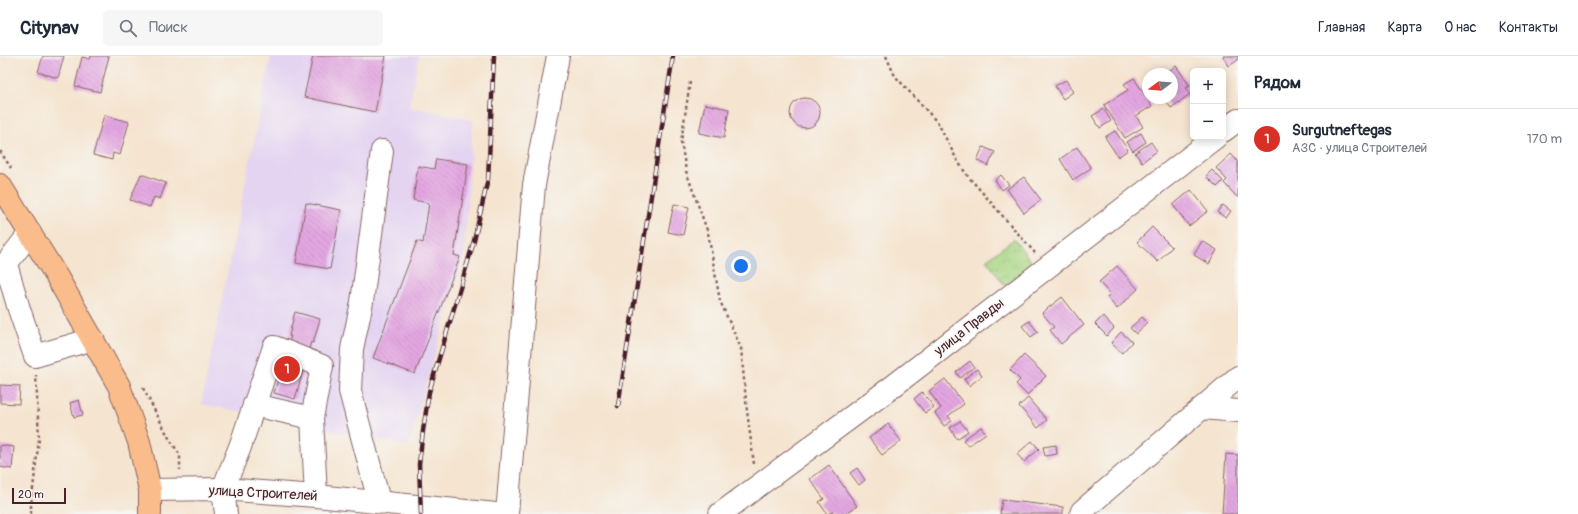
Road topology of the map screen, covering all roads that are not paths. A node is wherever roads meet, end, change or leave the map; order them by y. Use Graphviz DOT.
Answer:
graph roads {
  1 [pos="558,56"];
  2 [pos="1238,120"];
  3 [pos="1226,129"];
  4 [pos="1212,140"];
  5 [pos="382,151"];
  6 [pos="0,185"];
  7 [pos="30,233"];
  8 [pos="92,339"];
  9 [pos="1238,377"];
  10 [pos="254,405"];
  11 [pos="1202,408"];
  12 [pos="1238,411"];
  13 [pos="312,418"];
  14 [pos="223,489"];
  15 [pos="150,490"];
  16 [pos="316,496"];
  17 [pos="379,501"];
  18 [pos="150,514"];
  19 [pos="226,514"];
  20 [pos="496,514"];
  21 [pos="507,514"];
  22 [pos="720,514"];
  23 [pos="1081,514"];
  1 -- 21 [label="street"];
  2 -- 3 [label="street"];
  4 -- 22 [label="street, улица Правды"];
  5 -- 17 [label="street"];
  6 -- 7 [label="main road"];
  7 -- 8 [label="main road"];
  7 -- 8 [label="street"];
  8 -- 15 [label="main road"];
  9 -- 11 [label="street"];
  10 -- 13 [label="street"];
  10 -- 13 [label="street"];
  10 -- 14 [label="street"];
  11 -- 12 [label="street"];
  11 -- 23 [label="street"];
  13 -- 16 [label="street"];
  14 -- 15 [label="street, улица Строителей"];
  14 -- 16 [label="street, улица Строителей"];
  14 -- 19 [label="street"];
  15 -- 18 [label="main road"];
  16 -- 17 [label="street, улица Строителей"];
  17 -- 20 [label="street, улица Строителей"];
}
